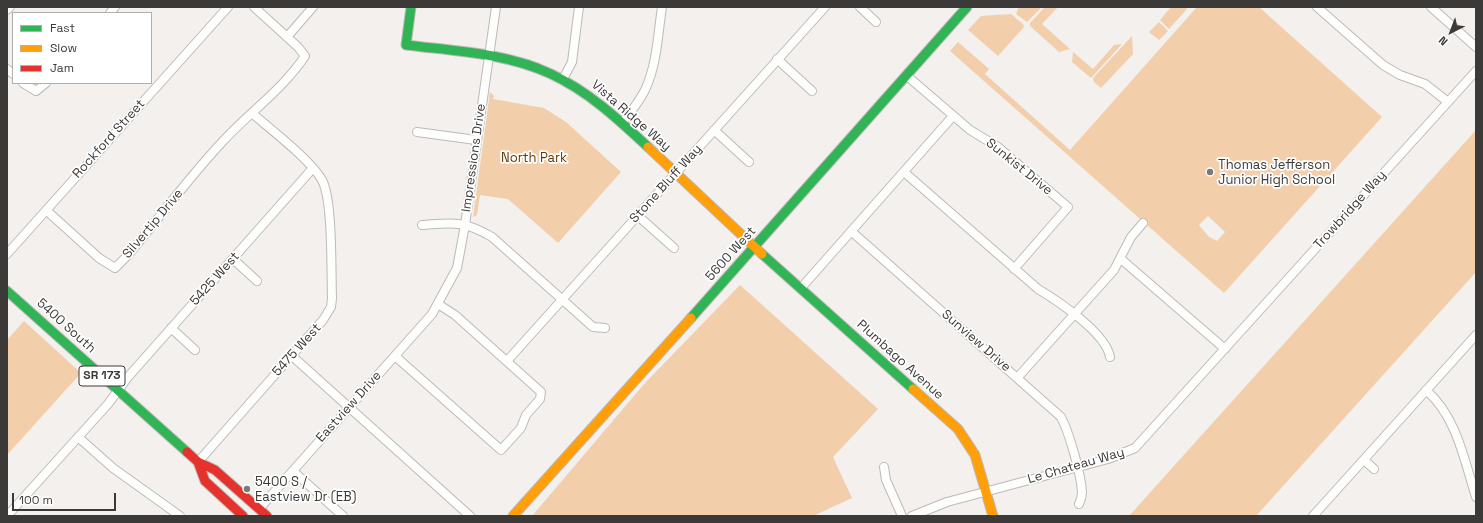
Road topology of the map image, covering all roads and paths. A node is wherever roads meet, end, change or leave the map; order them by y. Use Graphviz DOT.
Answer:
graph roads {
  1 [pos="10,7"];
  2 [pos="228,7"];
  3 [pos="254,7"];
  4 [pos="313,7"];
  5 [pos="411,7"];
  6 [pos="496,7"];
  7 [pos="579,7"];
  8 [pos="662,7"];
  9 [pos="826,7"];
  10 [pos="860,7"];
  11 [pos="966,7"];
  12 [pos="1317,7"];
  13 [pos="1431,7"];
  14 [pos="7,10"];
  15 [pos="876,22"];
  16 [pos="287,37"];
  17 [pos="1476,48"];
  18 [pos="489,56"];
  19 [pos="777,59"];
  20 [pos="1476,71"];
  21 [pos="906,75"];
  22 [pos="563,79"];
  23 [pos="25,84"];
  24 [pos="45,84"];
  25 [pos="812,91"];
  26 [pos="1448,102"];
  27 [pos="252,112"];
  28 [pos="953,116"];
  29 [pos="622,123"];
  30 [pos="714,130"];
  31 [pos="417,132"];
  32 [pos="476,140"];
  33 [pos="749,162"];
  34 [pos="313,168"];
  35 [pos="676,172"];
  36 [pos="904,172"];
  37 [pos="46,210"];
  38 [pos="637,216"];
  39 [pos="1143,223"];
  40 [pos="422,225"];
  41 [pos="465,225"];
  42 [pos="851,231"];
  43 [pos="755,247"];
  44 [pos="674,248"];
  45 [pos="7,254"];
  46 [pos="1121,258"];
  47 [pos="233,259"];
  48 [pos="1014,269"];
  49 [pos="257,281"];
  50 [pos="801,288"];
  51 [pos="7,290"];
  52 [pos="562,299"];
  53 [pos="438,304"];
  54 [pos="1074,315"];
  55 [pos="171,328"];
  56 [pos="605,328"];
  57 [pos="1476,335"];
  58 [pos="1225,349"];
  59 [pos="195,350"];
  60 [pos="292,356"];
  61 [pos="395,356"];
  62 [pos="1110,357"];
  63 [pos="507,361"];
  64 [pos="1018,377"];
  65 [pos="118,390"];
  66 [pos="1426,390"];
  67 [pos="350,407"];
  68 [pos="78,437"];
  69 [pos="1364,460"];
  70 [pos="198,462"];
  71 [pos="884,467"];
  72 [pos="1077,467"];
  73 [pos="1374,469"];
  74 [pos="293,471"];
  75 [pos="987,491"];
  76 [pos="1476,497"];
  77 [pos="1079,504"];
  78 [pos="259,509"];
  79 [pos="11,515"];
  80 [pos="180,516"];
  81 [pos="243,516"];
  82 [pos="267,516"];
  83 [pos="343,516"];
  84 [pos="470,516"];
  85 [pos="513,516"];
  86 [pos="902,516"];
  87 [pos="912,516"];
  88 [pos="993,516"];
  89 [pos="1313,516"];
  1 -- 14 [label="street"];
  2 -- 37 [label="street, Rockford Street"];
  3 -- 16 [label="street"];
  4 -- 16 [label="street"];
  5 -- 18 [label="main road, Vista Ridge Way"];
  6 -- 18 [label="street, Impressions Drive"];
  7 -- 22 [label="street"];
  8 -- 29 [label="street"];
  9 -- 19 [label="street, Stone Bluff Way"];
  10 -- 15 [label="street"];
  11 -- 21 [label="main road, 5600 West"];
  12 -- 26 [label="street"];
  13 -- 17 [label="street"];
  16 -- 27 [label="street"];
  18 -- 22 [label="main road, Vista Ridge Way"];
  18 -- 32 [label="street, Impressions Drive"];
  19 -- 25 [label="street"];
  19 -- 30 [label="street, Stone Bluff Way"];
  20 -- 26 [label="street, Trowbridge Way"];
  21 -- 28 [label="street, Sunkist Drive"];
  21 -- 43 [label="main road, 5600 West"];
  22 -- 29 [label="main road, Vista Ridge Way"];
  23 -- 24 [label="street"];
  26 -- 58 [label="street, Trowbridge Way"];
  27 -- 34 [label="street, 5475 West"];
  27 -- 37 [label="street, Silvertip Drive"];
  28 -- 36 [label="street"];
  28 -- 48 [label="street, Sunkist Drive"];
  29 -- 35 [label="main road, Vista Ridge Way"];
  30 -- 33 [label="street"];
  30 -- 35 [label="street, Stone Bluff Way"];
  31 -- 32 [label="street"];
  32 -- 41 [label="street, Impressions Drive"];
  34 -- 47 [label="street, 5425 West"];
  34 -- 60 [label="street, 5475 West"];
  35 -- 38 [label="street, Stone Bluff Way"];
  35 -- 43 [label="main road, Vista Ridge Way"];
  36 -- 42 [label="street"];
  36 -- 48 [label="street"];
  37 -- 45 [label="street, Rockford Street"];
  38 -- 44 [label="street"];
  38 -- 52 [label="street, Stone Bluff Way"];
  39 -- 46 [label="street"];
  40 -- 41 [label="street"];
  41 -- 52 [label="street"];
  41 -- 53 [label="street, Impressions Drive"];
  42 -- 50 [label="street"];
  42 -- 64 [label="street, Sunview Drive"];
  43 -- 50 [label="main road, Plumbago Avenue"];
  43 -- 85 [label="main road, 5600 West"];
  46 -- 54 [label="street"];
  46 -- 58 [label="street"];
  47 -- 49 [label="street"];
  47 -- 55 [label="street, 5425 West"];
  48 -- 54 [label="street"];
  50 -- 75 [label="main road, Plumbago Avenue"];
  51 -- 65 [label="main road, 5400 South / SR 173"];
  52 -- 56 [label="street"];
  52 -- 63 [label="street, Stone Bluff Way"];
  53 -- 61 [label="street, Eastview Drive"];
  53 -- 63 [label="street"];
  54 -- 62 [label="street"];
  54 -- 64 [label="street"];
  55 -- 59 [label="street"];
  55 -- 65 [label="street, 5425 West"];
  57 -- 66 [label="street"];
  58 -- 72 [label="street, Le Chateau Way"];
  60 -- 67 [label="street"];
  60 -- 70 [label="street, 5475 West"];
  61 -- 63 [label="street"];
  61 -- 67 [label="street, Eastview Drive"];
  64 -- 72 [label="street, Sunview Drive"];
  65 -- 68 [label="street, 5425 West"];
  65 -- 70 [label="main road, 5400 South / SR 173"];
  66 -- 69 [label="street"];
  66 -- 76 [label="street"];
  67 -- 74 [label="street, Eastview Drive"];
  67 -- 84 [label="street"];
  68 -- 79 [label="street, 5425 West"];
  68 -- 80 [label="street"];
  69 -- 73 [label="street"];
  69 -- 89 [label="street"];
  70 -- 78 [label="main road, 5400 South / SR 173"];
  70 -- 81 [label="main road, 5400 South / SR 173"];
  71 -- 86 [label="street"];
  72 -- 75 [label="street, Le Chateau Way"];
  72 -- 77 [label="street, Sunview Drive"];
  74 -- 78 [label="street, Eastview Drive"];
  74 -- 83 [label="street"];
  75 -- 87 [label="street, Le Chateau Way"];
  75 -- 88 [label="main road, Plumbago Avenue"];
  78 -- 82 [label="main road, 5400 South / SR 173"];
}
